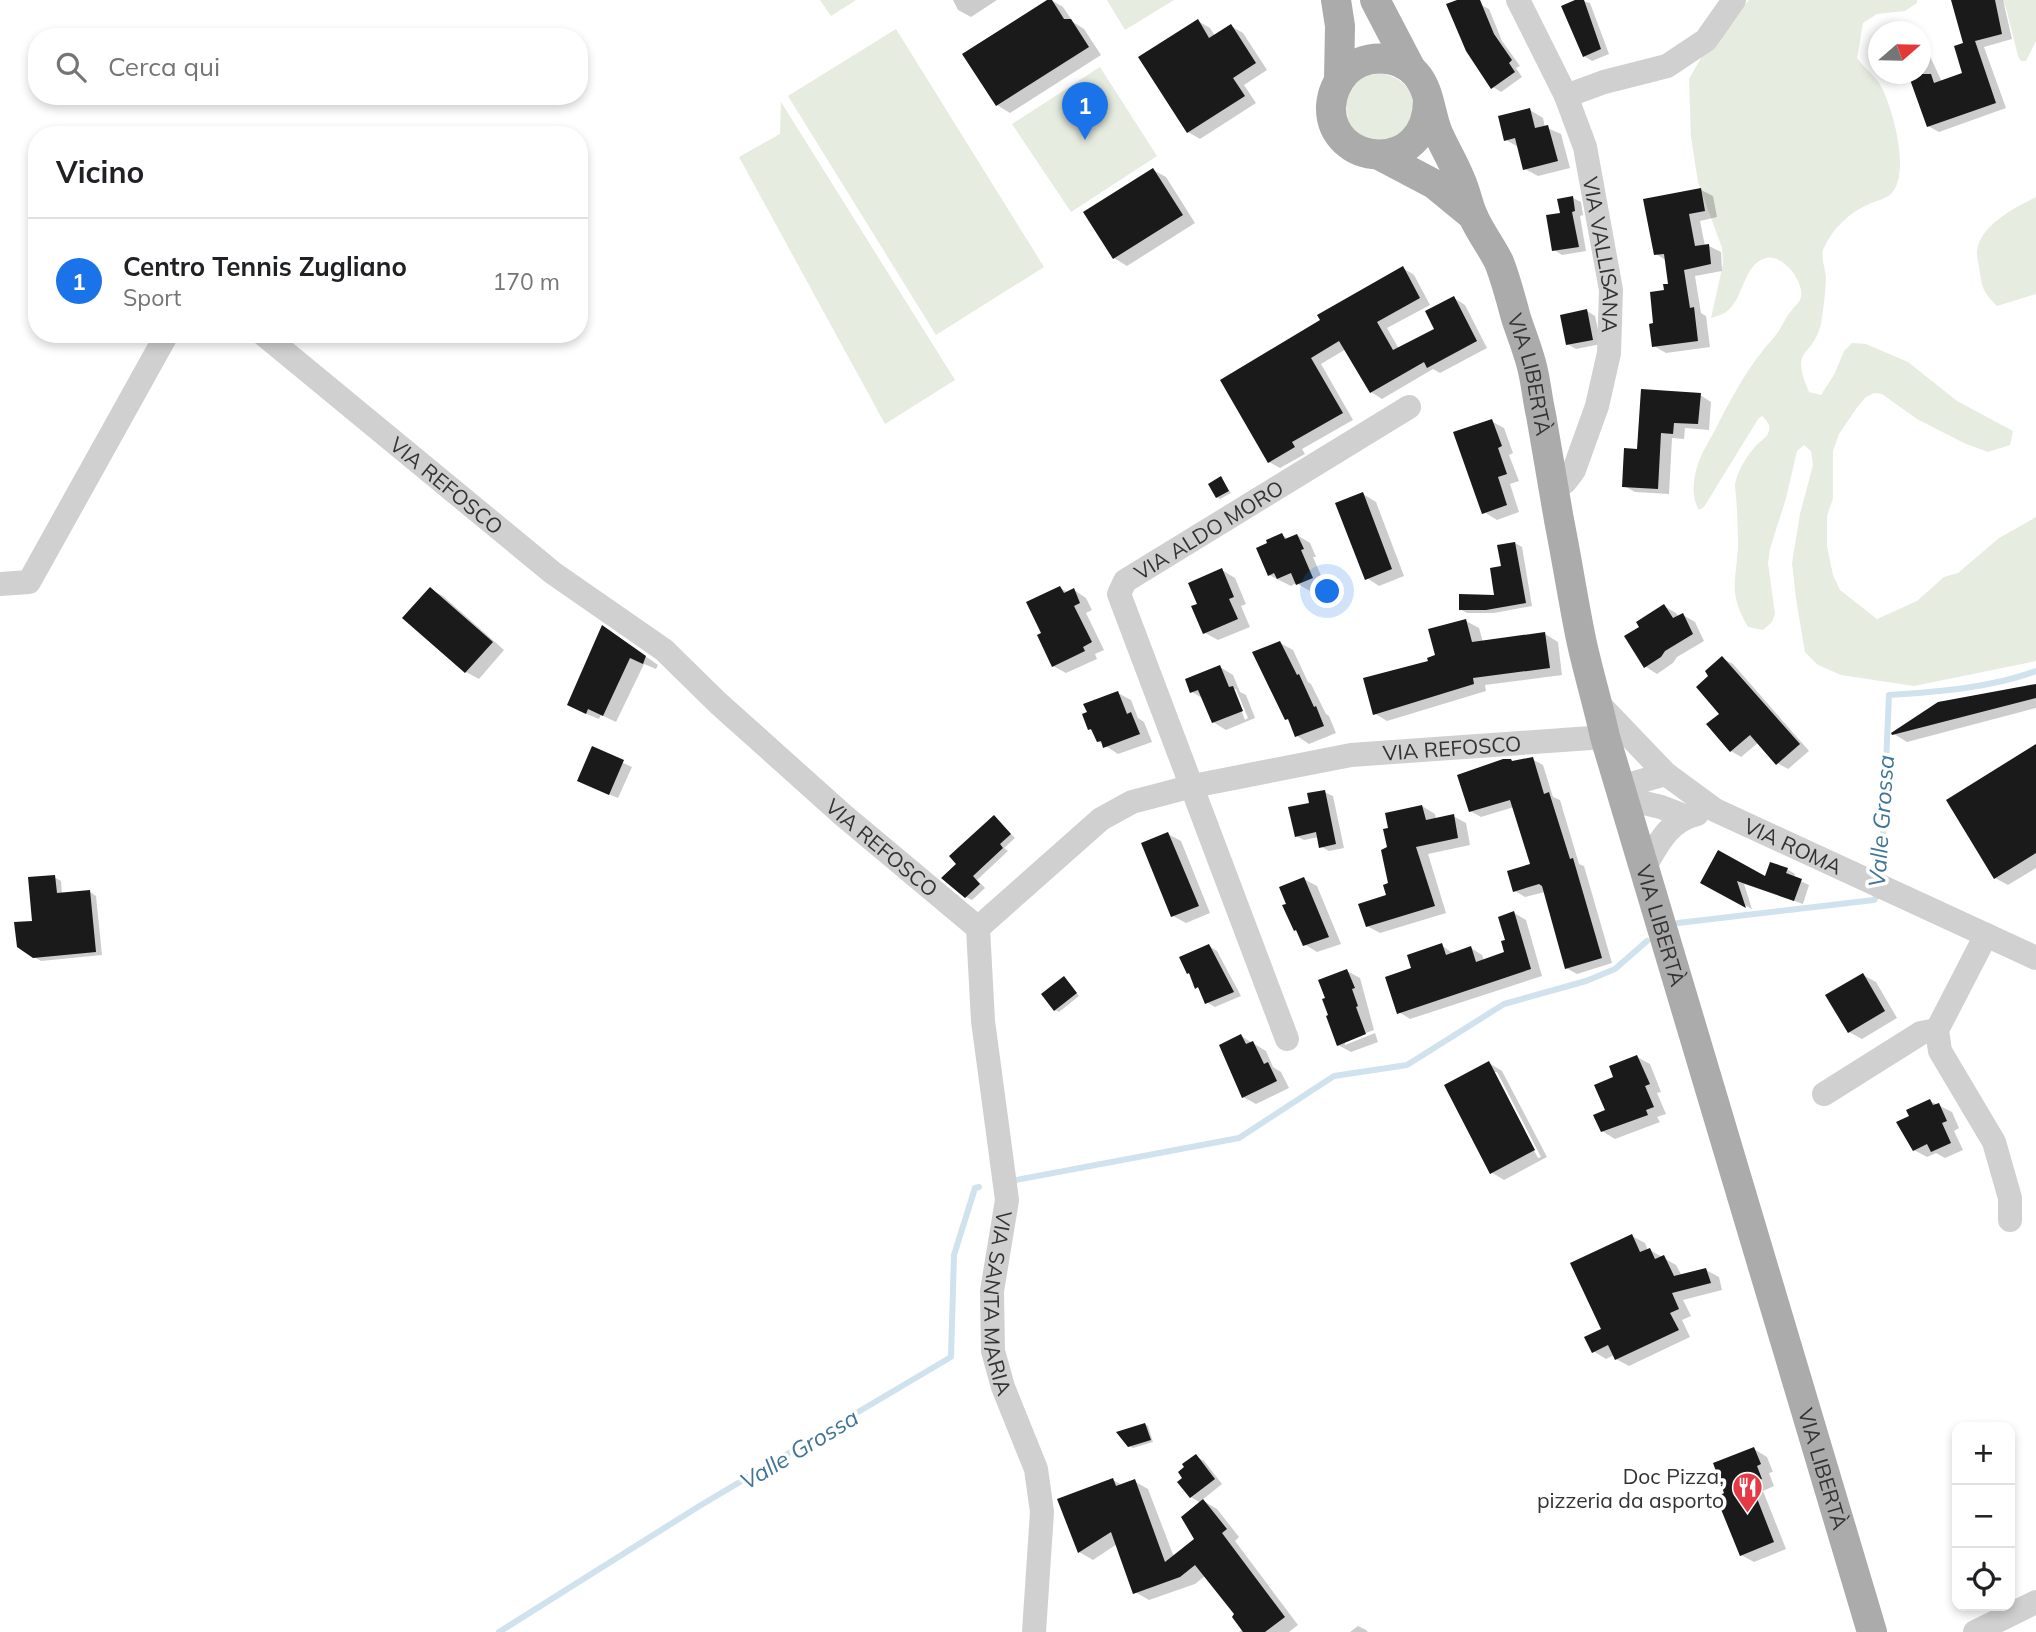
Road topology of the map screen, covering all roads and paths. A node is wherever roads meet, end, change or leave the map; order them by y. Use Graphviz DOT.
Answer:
graph roads {
  1 [pos="1336,0"];
  2 [pos="1375,0"];
  3 [pos="1518,0"];
  4 [pos="1734,0"];
  5 [pos="1411,69"];
  6 [pos="1339,79"];
  7 [pos="1566,96"];
  8 [pos="1428,101"];
  9 [pos="1379,155"];
  10 [pos="1473,216"];
  11 [pos="162,343"];
  12 [pos="273,343"];
  13 [pos="1409,407"];
  14 [pos="1554,489"];
  15 [pos="0,584"];
  16 [pos="1598,704"];
  17 [pos="1605,737"];
  18 [pos="1666,774"];
  19 [pos="1193,786"];
  20 [pos="1623,798"];
  21 [pos="1715,810"];
  22 [pos="1687,817"];
  23 [pos="1644,868"];
  24 [pos="978,928"];
  25 [pos="1986,935"];
  26 [pos="2036,958"];
  27 [pos="1937,1030"];
  28 [pos="1287,1039"];
  29 [pos="1824,1094"];
  30 [pos="2010,1220"];
  31 [pos="2036,1602"];
  32 [pos="1034,1632"];
  33 [pos="1872,1632"];
  34 [pos="1975,1632"];
  1 -- 6 [label="main road"];
  2 -- 5 [label="main road"];
  3 -- 7 [label="street, VIA VALLISANA"];
  4 -- 7 [label="street"];
  5 -- 6 [label="main road"];
  5 -- 8 [label="main road"];
  6 -- 9 [label="main road"];
  7 -- 14 [label="street, VIA VALLISANA"];
  8 -- 9 [label="main road"];
  8 -- 10 [label="main road, VIA LIBERTÀ"];
  9 -- 10 [label="main road, VIA LIBERTÀ"];
  10 -- 14 [label="main road, VIA LIBERTÀ"];
  11 -- 15 [label="street"];
  12 -- 24 [label="street, VIA REFOSCO"];
  13 -- 19 [label="street, VIA ALDO MORO"];
  14 -- 16 [label="main road, VIA LIBERTÀ"];
  16 -- 17 [label="main road, VIA LIBERTÀ"];
  16 -- 18 [label="street, VIA ROMA"];
  17 -- 19 [label="street, VIA REFOSCO"];
  17 -- 20 [label="main road, VIA LIBERTÀ"];
  18 -- 20 [label="street"];
  18 -- 21 [label="street, VIA ROMA"];
  19 -- 24 [label="street, VIA REFOSCO"];
  19 -- 28 [label="street, VIA ALDO MORO"];
  20 -- 22 [label="street"];
  20 -- 23 [label="main road, VIA LIBERTÀ"];
  21 -- 22 [label="street"];
  21 -- 25 [label="street, VIA ROMA"];
  22 -- 23 [label="street"];
  23 -- 33 [label="main road, VIA LIBERTÀ"];
  24 -- 32 [label="street, VIA SANTA MARIA"];
  25 -- 26 [label="street, VIA ROMA"];
  25 -- 27 [label="street"];
  27 -- 29 [label="street"];
  27 -- 30 [label="street"];
  31 -- 34 [label="street"];
}
